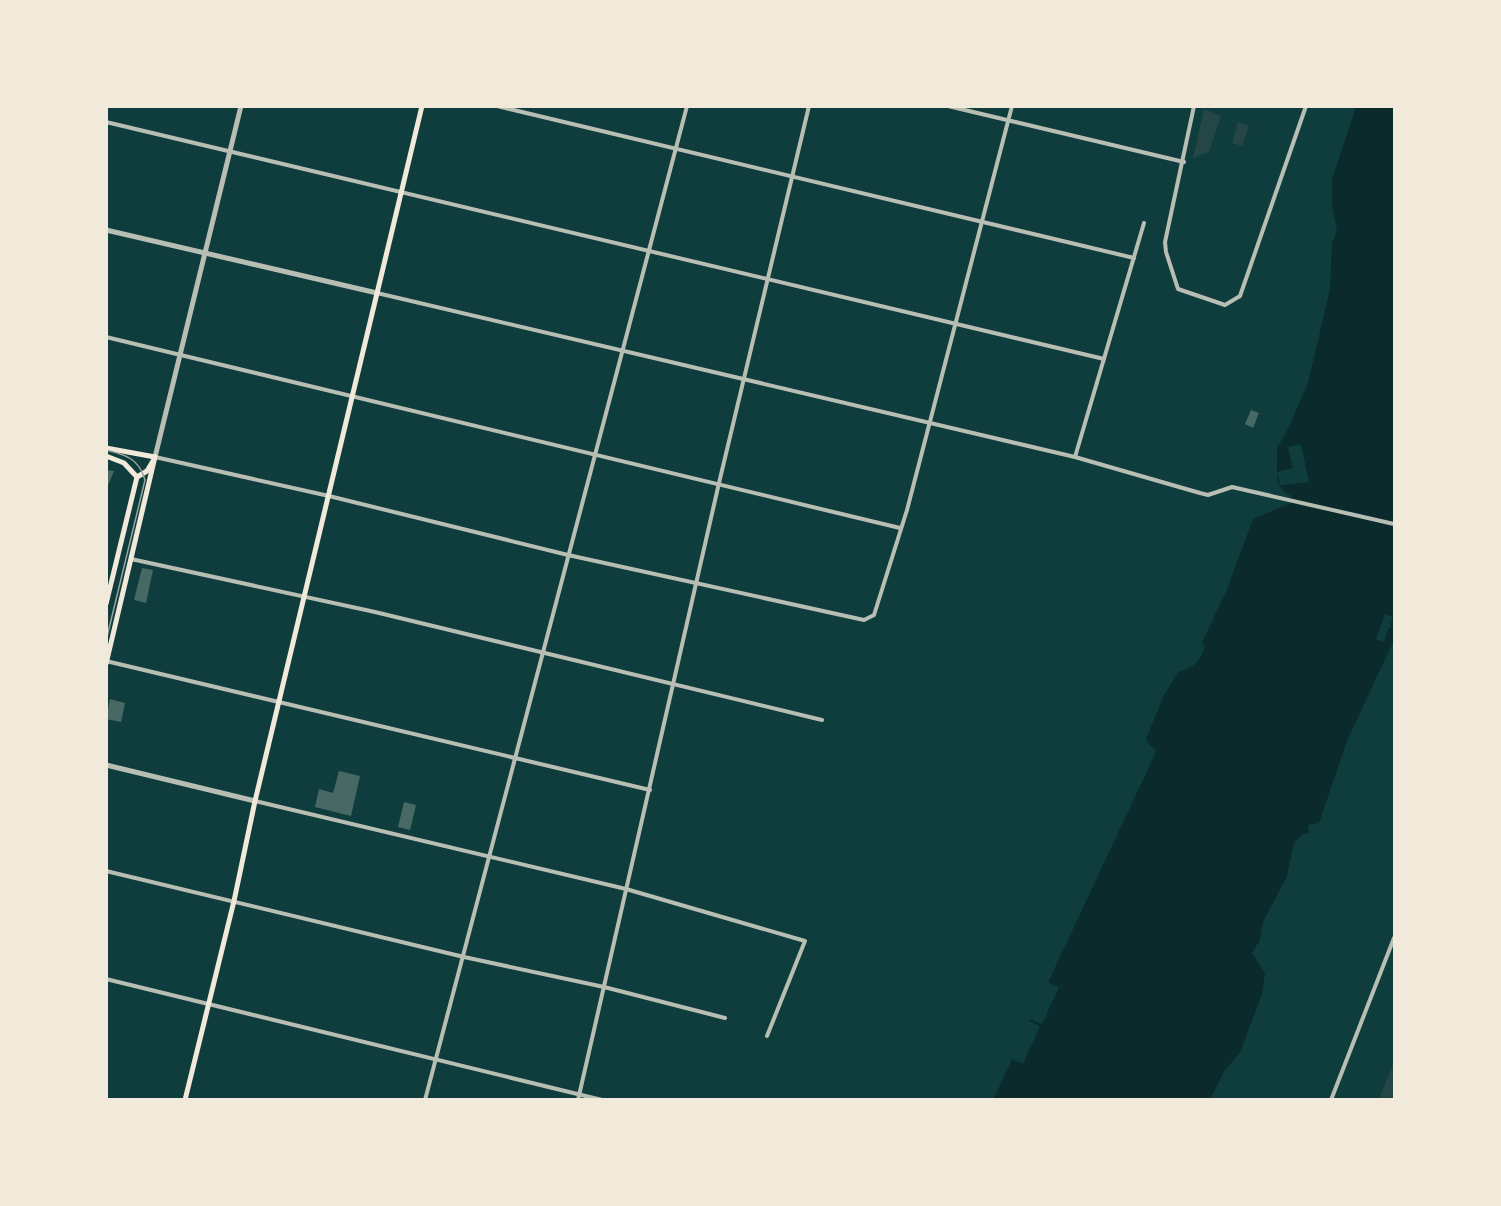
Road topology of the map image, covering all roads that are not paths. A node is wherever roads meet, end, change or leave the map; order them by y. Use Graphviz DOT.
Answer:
graph roads {
  1 [pos="241,106"];
  2 [pos="422,106"];
  3 [pos="497,106"];
  4 [pos="687,106"];
  5 [pos="809,106"];
  6 [pos="948,106"];
  7 [pos="1012,106"];
  8 [pos="1194,106"];
  9 [pos="1306,106"];
  10 [pos="1010,121"];
  11 [pos="106,122"];
  12 [pos="676,149"];
  13 [pos="231,150"];
  14 [pos="1184,162"];
  15 [pos="793,177"];
  16 [pos="401,190"];
  17 [pos="982,222"];
  18 [pos="1144,223"];
  19 [pos="106,230"];
  20 [pos="649,249"];
  21 [pos="206,252"];
  22 [pos="1134,258"];
  23 [pos="769,279"];
  24 [pos="376,293"];
  25 [pos="956,326"];
  26 [pos="106,338"];
  27 [pos="621,350"];
  28 [pos="180,355"];
  29 [pos="1104,359"];
  30 [pos="746,380"];
  31 [pos="352,394"];
  32 [pos="929,424"];
  33 [pos="106,448"];
  34 [pos="594,452"];
  35 [pos="106,456"];
  36 [pos="155,457"];
  37 [pos="1075,458"];
  38 [pos="137,477"];
  39 [pos="719,483"];
  40 [pos="329,496"];
  41 [pos="1395,524"];
  42 [pos="900,528"];
  43 [pos="568,555"];
  44 [pos="131,559"];
  45 [pos="696,584"];
  46 [pos="304,596"];
  47 [pos="106,604"];
  48 [pos="543,653"];
  49 [pos="107,662"];
  50 [pos="674,685"];
  51 [pos="280,700"];
  52 [pos="822,720"];
  53 [pos="516,756"];
  54 [pos="106,765"];
  55 [pos="650,790"];
  56 [pos="255,801"];
  57 [pos="489,857"];
  58 [pos="106,871"];
  59 [pos="626,889"];
  60 [pos="234,901"];
  61 [pos="1395,938"];
  62 [pos="464,957"];
  63 [pos="106,979"];
  64 [pos="604,987"];
  65 [pos="209,1004"];
  66 [pos="725,1018"];
  67 [pos="767,1036"];
  68 [pos="436,1058"];
  69 [pos="579,1094"];
  70 [pos="185,1100"];
  71 [pos="425,1100"];
  72 [pos="578,1100"];
  73 [pos="602,1100"];
  74 [pos="1331,1100"];
  1 -- 13 [label="street"];
  2 -- 16 [label="main road"];
  3 -- 12 [label="street"];
  4 -- 12 [label="street"];
  5 -- 15 [label="street"];
  6 -- 10 [label="street"];
  7 -- 10 [label="street"];
  8 -- 14 [label="street"];
  9 -- 14 [label="street"];
  10 -- 14 [label="street"];
  10 -- 17 [label="street"];
  11 -- 13 [label="street"];
  12 -- 15 [label="street"];
  12 -- 20 [label="street"];
  13 -- 16 [label="street"];
  13 -- 21 [label="street"];
  15 -- 17 [label="street"];
  15 -- 23 [label="street"];
  16 -- 20 [label="street"];
  16 -- 24 [label="main road"];
  17 -- 22 [label="street"];
  17 -- 25 [label="street"];
  18 -- 22 [label="street"];
  19 -- 21 [label="street"];
  20 -- 23 [label="street"];
  20 -- 27 [label="street"];
  21 -- 24 [label="street"];
  21 -- 28 [label="street"];
  22 -- 29 [label="street"];
  23 -- 25 [label="street"];
  23 -- 30 [label="street"];
  24 -- 27 [label="street"];
  24 -- 31 [label="main road"];
  25 -- 29 [label="street"];
  25 -- 32 [label="street"];
  26 -- 28 [label="street"];
  27 -- 30 [label="street"];
  27 -- 34 [label="street"];
  28 -- 31 [label="street"];
  28 -- 36 [label="street"];
  29 -- 37 [label="street"];
  30 -- 32 [label="street"];
  30 -- 39 [label="street"];
  31 -- 34 [label="street"];
  31 -- 40 [label="main road"];
  32 -- 37 [label="street"];
  32 -- 42 [label="street"];
  33 -- 36 [label="main road"];
  34 -- 39 [label="street"];
  34 -- 43 [label="street"];
  35 -- 38 [label="main road"];
  36 -- 38 [label="main road"];
  36 -- 40 [label="street"];
  36 -- 44 [label="main road"];
  37 -- 41 [label="street"];
  38 -- 47 [label="main road"];
  39 -- 42 [label="street"];
  39 -- 45 [label="street"];
  40 -- 43 [label="street"];
  40 -- 46 [label="main road"];
  42 -- 45 [label="street"];
  43 -- 45 [label="street"];
  43 -- 48 [label="street"];
  44 -- 46 [label="street"];
  44 -- 49 [label="main road"];
  45 -- 50 [label="street"];
  46 -- 48 [label="street"];
  46 -- 51 [label="main road"];
  48 -- 50 [label="street"];
  48 -- 53 [label="street"];
  49 -- 51 [label="street"];
  50 -- 52 [label="street"];
  50 -- 55 [label="street"];
  51 -- 53 [label="street"];
  51 -- 56 [label="main road"];
  53 -- 55 [label="street"];
  53 -- 57 [label="street"];
  54 -- 56 [label="street"];
  55 -- 59 [label="street"];
  56 -- 57 [label="street"];
  56 -- 60 [label="main road"];
  57 -- 59 [label="street"];
  57 -- 62 [label="street"];
  58 -- 60 [label="street"];
  59 -- 64 [label="street"];
  59 -- 67 [label="street"];
  60 -- 62 [label="street"];
  60 -- 65 [label="main road"];
  61 -- 74 [label="street"];
  62 -- 64 [label="street"];
  62 -- 68 [label="street"];
  63 -- 65 [label="street"];
  64 -- 66 [label="street"];
  64 -- 69 [label="street"];
  65 -- 68 [label="street"];
  65 -- 70 [label="main road"];
  68 -- 69 [label="street"];
  68 -- 71 [label="street"];
  69 -- 72 [label="street"];
  69 -- 73 [label="street"];
}
